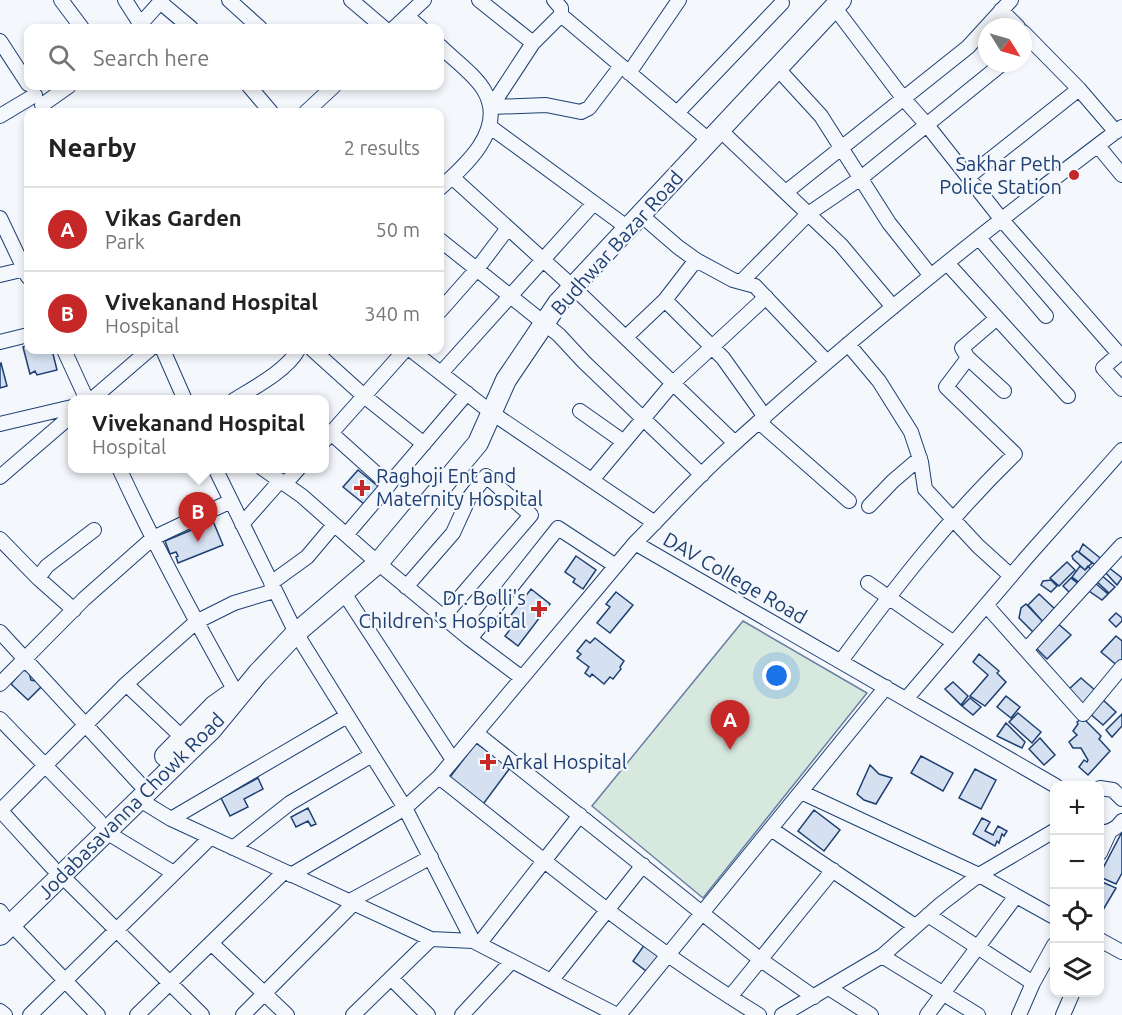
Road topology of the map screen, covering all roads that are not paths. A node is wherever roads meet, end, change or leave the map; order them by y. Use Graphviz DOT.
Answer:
graph roads {
  1 [pos="61,0"];
  2 [pos="125,0"];
  3 [pos="229,0"];
  4 [pos="351,0"];
  5 [pos="424,0"];
  6 [pos="479,0"];
  7 [pos="554,0"];
  8 [pos="679,0"];
  9 [pos="161,1"];
  10 [pos="782,3"];
  11 [pos="838,4"];
  12 [pos="1006,5"];
  13 [pos="561,15"];
  14 [pos="408,16"];
  15 [pos="79,24"];
  16 [pos="137,24"];
  17 [pos="142,24"];
  18 [pos="187,24"];
  19 [pos="256,24"];
  20 [pos="379,24"];
  21 [pos="399,24"];
  22 [pos="417,24"];
  23 [pos="0,40"];
  24 [pos="533,43"];
  25 [pos="1032,45"];
  26 [pos="444,50"];
  27 [pos="625,69"];
  28 [pos="778,69"];
  29 [pos="992,72"];
  30 [pos="24,77"];
  31 [pos="1079,89"];
  32 [pos="56,90"];
  33 [pos="252,90"];
  34 [pos="325,90"];
  35 [pos="36,96"];
  36 [pos="903,98"];
  37 [pos="491,106"];
  38 [pos="268,108"];
  39 [pos="310,108"];
  40 [pos="677,113"];
  41 [pos="0,116"];
  42 [pos="927,125"];
  43 [pos="489,126"];
  44 [pos="1119,129"];
  45 [pos="715,136"];
  46 [pos="1098,146"];
  47 [pos="841,147"];
  48 [pos="1122,175"];
  49 [pos="452,177"];
  50 [pos="968,177"];
  51 [pos="861,178"];
  52 [pos="444,184"];
  53 [pos="786,192"];
  54 [pos="594,203"];
  55 [pos="808,214"];
  56 [pos="0,218"];
  57 [pos="1002,220"];
  58 [pos="634,221"];
  59 [pos="508,228"];
  60 [pos="979,238"];
  61 [pos="444,243"];
  62 [pos="544,260"];
  63 [pos="696,260"];
  64 [pos="947,263"];
  65 [pos="24,267"];
  66 [pos="477,269"];
  67 [pos="24,273"];
  68 [pos="0,275"];
  69 [pos="931,276"];
  70 [pos="741,282"];
  71 [pos="573,287"];
  72 [pos="511,296"];
  73 [pos="766,297"];
  74 [pos="665,300"];
  75 [pos="444,306"];
  76 [pos="893,307"];
  77 [pos="1046,316"];
  78 [pos="997,318"];
  79 [pos="544,323"];
  80 [pos="24,336"];
  81 [pos="626,337"];
  82 [pos="0,342"];
  83 [pos="848,344"];
  84 [pos="712,347"];
  85 [pos="66,354"];
  86 [pos="144,354"];
  87 [pos="165,354"];
  88 [pos="290,354"];
  89 [pos="317,354"];
  90 [pos="401,354"];
  91 [pos="416,354"];
  92 [pos="969,358"];
  93 [pos="827,362"];
  94 [pos="441,373"];
  95 [pos="673,383"];
  96 [pos="1122,389"];
  97 [pos="1004,391"];
  98 [pos="468,393"];
  99 [pos="87,395"];
  100 [pos="94,395"];
  101 [pos="183,395"];
  102 [pos="241,395"];
  103 [pos="364,396"];
  104 [pos="1068,396"];
  105 [pos="68,408"];
  106 [pos="580,411"];
  107 [pos="492,413"];
  108 [pos="68,419"];
  109 [pos="644,419"];
  110 [pos="762,419"];
  111 [pos="0,424"];
  112 [pos="329,435"];
  113 [pos="329,439"];
  114 [pos="624,442"];
  115 [pos="735,443"];
  116 [pos="424,444"];
  117 [pos="1122,450"];
  118 [pos="920,458"];
  119 [pos="121,473"];
  120 [pos="217,473"];
  121 [pos="269,473"];
  122 [pos="294,473"];
  123 [pos="702,475"];
  124 [pos="0,477"];
  125 [pos="592,480"];
  126 [pos="283,483"];
  127 [pos="389,485"];
  128 [pos="231,501"];
  129 [pos="849,501"];
  130 [pos="869,506"];
  131 [pos="952,518"];
  132 [pos="655,523"];
  133 [pos="242,524"];
  134 [pos="334,525"];
  135 [pos="94,530"];
  136 [pos="346,535"];
  137 [pos="153,538"];
  138 [pos="0,539"];
  139 [pos="635,543"];
  140 [pos="1122,545"];
  141 [pos="378,563"];
  142 [pos="616,566"];
  143 [pos="1011,576"];
  144 [pos="38,578"];
  145 [pos="868,583"];
  146 [pos="272,587"];
  147 [pos="406,587"];
  148 [pos="344,593"];
  149 [pos="888,597"];
  150 [pos="986,605"];
  151 [pos="74,610"];
  152 [pos="444,617"];
  153 [pos="196,622"];
  154 [pos="0,632"];
  155 [pos="296,633"];
  156 [pos="470,639"];
  157 [pos="954,643"];
  158 [pos="1026,650"];
  159 [pos="24,660"];
  160 [pos="841,661"];
  161 [pos="1122,668"];
  162 [pos="258,673"];
  163 [pos="522,678"];
  164 [pos="0,684"];
  165 [pos="126,684"];
  166 [pos="886,687"];
  167 [pos="235,691"];
  168 [pos="907,698"];
  169 [pos="347,716"];
  170 [pos="0,719"];
  171 [pos="86,724"];
  172 [pos="476,733"];
  173 [pos="183,738"];
  174 [pos="372,755"];
  175 [pos="453,760"];
  176 [pos="44,765"];
  177 [pos="439,777"];
  178 [pos="1050,782"];
  179 [pos="139,791"];
  180 [pos="801,792"];
  181 [pos="405,808"];
  182 [pos="0,811"];
  183 [pos="580,816"];
  184 [pos="171,819"];
  185 [pos="1122,822"];
  186 [pos="102,826"];
  187 [pos="771,829"];
  188 [pos="1105,831"];
  189 [pos="1050,833"];
  190 [pos="210,838"];
  191 [pos="233,848"];
  192 [pos="431,857"];
  193 [pos="545,861"];
  194 [pos="643,865"];
  195 [pos="833,870"];
  196 [pos="56,871"];
  197 [pos="174,873"];
  198 [pos="288,874"];
  199 [pos="979,875"];
  200 [pos="1016,896"];
  201 [pos="351,903"];
  202 [pos="607,910"];
  203 [pos="703,912"];
  204 [pos="928,915"];
  205 [pos="1050,915"];
  206 [pos="3,921"];
  207 [pos="915,926"];
  208 [pos="116,930"];
  209 [pos="431,939"];
  210 [pos="476,942"];
  211 [pos="1104,942"];
  212 [pos="212,943"];
  213 [pos="978,947"];
  214 [pos="1050,952"];
  215 [pos="1122,952"];
  216 [pos="668,955"];
  217 [pos="882,956"];
  218 [pos="761,960"];
  219 [pos="512,961"];
  220 [pos="391,978"];
  221 [pos="65,980"];
  222 [pos="551,981"];
  223 [pos="170,983"];
  224 [pos="1033,983"];
  225 [pos="829,988"];
  226 [pos="264,993"];
  227 [pos="943,993"];
  228 [pos="730,997"];
  229 [pos="814,997"];
  230 [pos="1071,997"];
  231 [pos="0,1011"];
  232 [pos="4,1015"];
  233 [pos="30,1015"];
  234 [pos="98,1015"];
  235 [pos="137,1015"];
  236 [pos="202,1015"];
  237 [pos="243,1015"];
  238 [pos="287,1015"];
  239 [pos="353,1015"];
  240 [pos="428,1015"];
  241 [pos="462,1015"];
  242 [pos="618,1015"];
  243 [pos="759,1015"];
  244 [pos="782,1015"];
  245 [pos="871,1015"];
  246 [pos="927,1015"];
  247 [pos="978,1015"];
  248 [pos="1019,1015"];
  249 [pos="1063,1015"];
  1 -- 15 [label="street"];
  2 -- 16 [label="street"];
  3 -- 19 [label="street"];
  4 -- 20 [label="street"];
  5 -- 14 [label="street"];
  6 -- 24 [label="street"];
  7 -- 13 [label="street"];
  8 -- 27 [label="street"];
  9 -- 17 [label="street"];
  9 -- 18 [label="street"];
  10 -- 40 [label="street"];
  11 -- 28 [label="highway, Budhwar Bazar Road"];
  11 -- 36 [label="street"];
  12 -- 36 [label="street"];
  13 -- 24 [label="street"];
  13 -- 27 [label="street"];
  14 -- 21 [label="street"];
  14 -- 22 [label="street"];
  23 -- 30 [label="street"];
  24 -- 37 [label="street"];
  25 -- 31 [label="street"];
  26 -- 37 [label="street"];
  27 -- 37 [label="street"];
  27 -- 40 [label="street"];
  28 -- 45 [label="highway, Budhwar Bazar Road"];
  28 -- 47 [label="street"];
  29 -- 42 [label="street"];
  31 -- 44 [label="street"];
  31 -- 50 [label="street"];
  32 -- 35 [label="street"];
  33 -- 38 [label="street"];
  34 -- 39 [label="street"];
  35 -- 41 [label="street"];
  36 -- 42 [label="street"];
  36 -- 47 [label="street"];
  37 -- 43 [label="street"];
  40 -- 45 [label="street"];
  42 -- 50 [label="street"];
  42 -- 51 [label="street"];
  43 -- 49 [label="street"];
  43 -- 54 [label="street"];
  44 -- 46 [label="street"];
  45 -- 53 [label="street"];
  45 -- 58 [label="highway, Budhwar Bazar Road"];
  46 -- 48 [label="street"];
  46 -- 57 [label="street"];
  47 -- 51 [label="street"];
  47 -- 53 [label="street"];
  49 -- 52 [label="street"];
  49 -- 59 [label="street"];
  50 -- 57 [label="street"];
  51 -- 55 [label="street"];
  51 -- 69 [label="street"];
  53 -- 55 [label="street"];
  54 -- 58 [label="street"];
  54 -- 62 [label="street"];
  55 -- 70 [label="street"];
  55 -- 76 [label="street"];
  56 -- 65 [label="street"];
  57 -- 60 [label="street"];
  57 -- 96 [label="street"];
  58 -- 63 [label="street"];
  58 -- 71 [label="highway, Budhwar Bazar Road"];
  59 -- 62 [label="street"];
  59 -- 66 [label="street"];
  60 -- 64 [label="street"];
  60 -- 77 [label="street"];
  61 -- 66 [label="street"];
  62 -- 71 [label="street"];
  62 -- 72 [label="street"];
  63 -- 70 [label="street"];
  63 -- 74 [label="street"];
  64 -- 69 [label="street"];
  64 -- 78 [label="street"];
  66 -- 72 [label="street"];
  66 -- 75 [label="street"];
  67 -- 68 [label="street"];
  69 -- 76 [label="street"];
  70 -- 73 [label="street"];
  71 -- 79 [label="highway, Budhwar Bazar Road"];
  71 -- 81 [label="street"];
  72 -- 79 [label="street"];
  72 -- 94 [label="street"];
  73 -- 84 [label="street"];
  73 -- 93 [label="street"];
  74 -- 81 [label="street"];
  74 -- 84 [label="street"];
  76 -- 83 [label="street"];
  78 -- 92 [label="street"];
  78 -- 104 [label="street"];
  79 -- 107 [label="highway, Budhwar Bazar Road"];
  79 -- 109 [label="street"];
  80 -- 82 [label="street"];
  81 -- 95 [label="street"];
  83 -- 93 [label="street"];
  83 -- 118 [label="street"];
  84 -- 95 [label="street"];
  84 -- 110 [label="street"];
  85 -- 99 [label="street"];
  86 -- 100 [label="street"];
  87 -- 101 [label="street"];
  88 -- 102 [label="street"];
  89 -- 103 [label="street"];
  90 -- 103 [label="street"];
  91 -- 94 [label="street"];
  92 -- 97 [label="street"];
  92 -- 131 [label="street"];
  93 -- 110 [label="street"];
  94 -- 98 [label="street"];
  95 -- 109 [label="street"];
  95 -- 115 [label="street"];
  98 -- 107 [label="street"];
  98 -- 116 [label="street"];
  103 -- 112 [label="street"];
  103 -- 116 [label="street"];
  105 -- 111 [label="street"];
  106 -- 114 [label="street"];
  107 -- 125 [label="street"];
  107 -- 141 [label="highway, Budhwar Bazar Road"];
  108 -- 124 [label="street"];
  109 -- 114 [label="street"];
  109 -- 123 [label="street"];
  110 -- 115 [label="street"];
  110 -- 129 [label="street"];
  113 -- 127 [label="street"];
  114 -- 125 [label="street"];
  115 -- 123 [label="street"];
  116 -- 127 [label="street"];
  117 -- 143 [label="street"];
  118 -- 130 [label="street"];
  118 -- 131 [label="street"];
  119 -- 137 [label="street"];
  120 -- 128 [label="street"];
  121 -- 126 [label="street"];
  122 -- 126 [label="street"];
  123 -- 132 [label="street"];
  125 -- 132 [label="street"];
  126 -- 133 [label="street"];
  126 -- 134 [label="street"];
  127 -- 136 [label="street"];
  128 -- 133 [label="street"];
  128 -- 137 [label="street"];
  131 -- 143 [label="street"];
  131 -- 149 [label="street"];
  132 -- 139 [label="street"];
  133 -- 146 [label="street"];
  134 -- 136 [label="street"];
  134 -- 146 [label="street"];
  135 -- 144 [label="street"];
  136 -- 141 [label="street"];
  137 -- 151 [label="street"];
  137 -- 153 [label="street"];
  138 -- 144 [label="street"];
  139 -- 142 [label="street, DAV College Road"];
  139 -- 160 [label="street, DAV College Road"];
  140 -- 158 [label="street"];
  141 -- 147 [label="street"];
  141 -- 148 [label="highway, Budhwar Bazar Road"];
  142 -- 156 [label="street"];
  142 -- 163 [label="street, DAV College Road"];
  143 -- 150 [label="street"];
  144 -- 151 [label="street"];
  145 -- 149 [label="street"];
  146 -- 153 [label="street"];
  146 -- 155 [label="street"];
  147 -- 152 [label="street"];
  147 -- 152 [label="street"];
  148 -- 155 [label="highway, Budhwar Bazar Road"];
  148 -- 175 [label="street"];
  149 -- 157 [label="street"];
  149 -- 160 [label="street"];
  150 -- 157 [label="street"];
  150 -- 158 [label="street"];
  151 -- 159 [label="street"];
  152 -- 156 [label="street"];
  153 -- 165 [label="street"];
  153 -- 167 [label="street"];
  154 -- 159 [label="street"];
  155 -- 162 [label="highway, Jodabasavanna Chowk Road"];
  155 -- 169 [label="street"];
  156 -- 163 [label="street"];
  157 -- 168 [label="street"];
  158 -- 161 [label="street"];
  159 -- 164 [label="street"];
  159 -- 171 [label="street"];
  160 -- 166 [label="street, DAV College Road"];
  162 -- 167 [label="highway, Jodabasavanna Chowk Road"];
  162 -- 179 [label="highway, Jodabasavanna Chowk Road"];
  163 -- 172 [label="street, DAV College Road"];
  165 -- 171 [label="street"];
  165 -- 173 [label="street"];
  166 -- 168 [label="street, DAV College Road"];
  166 -- 180 [label="street"];
  167 -- 173 [label="highway, Jodabasavanna Chowk Road"];
  168 -- 178 [label="street, DAV College Road"];
  169 -- 174 [label="street"];
  169 -- 184 [label="street"];
  170 -- 176 [label="street"];
  171 -- 176 [label="street"];
  171 -- 179 [label="street"];
  172 -- 175 [label="street, DAV College Road"];
  172 -- 183 [label="street"];
  173 -- 179 [label="highway, Jodabasavanna Chowk Road"];
  174 -- 181 [label="street"];
  174 -- 191 [label="street"];
  175 -- 177 [label="street, DAV College Road"];
  176 -- 182 [label="street"];
  176 -- 186 [label="street"];
  177 -- 181 [label="street, DAV College Road"];
  177 -- 193 [label="street"];
  179 -- 184 [label="street"];
  179 -- 186 [label="highway, Jodabasavanna Chowk Road"];
  180 -- 187 [label="street"];
  180 -- 199 [label="street"];
  181 -- 192 [label="street"];
  181 -- 198 [label="street, DAV College Road"];
  182 -- 196 [label="street"];
  183 -- 193 [label="street"];
  183 -- 194 [label="street"];
  184 -- 190 [label="street"];
  185 -- 188 [label="street"];
  186 -- 196 [label="highway, Jodabasavanna Chowk Road"];
  186 -- 197 [label="street"];
  187 -- 195 [label="street"];
  187 -- 203 [label="street"];
  189 -- 199 [label="street"];
  190 -- 191 [label="street"];
  190 -- 197 [label="street"];
  191 -- 198 [label="street"];
  192 -- 201 [label="street"];
  192 -- 210 [label="street"];
  193 -- 202 [label="street"];
  193 -- 210 [label="street"];
  194 -- 202 [label="street"];
  194 -- 203 [label="street"];
  195 -- 207 [label="street"];
  195 -- 218 [label="street"];
  196 -- 206 [label="highway, Jodabasavanna Chowk Road"];
  196 -- 208 [label="street"];
  197 -- 208 [label="street"];
  198 -- 201 [label="street"];
  198 -- 212 [label="street, DAV College Road"];
  199 -- 200 [label="street"];
  199 -- 204 [label="street"];
  200 -- 205 [label="street"];
  200 -- 213 [label="street"];
  201 -- 209 [label="street"];
  201 -- 226 [label="street"];
  202 -- 216 [label="street"];
  202 -- 222 [label="street"];
  203 -- 216 [label="street"];
  203 -- 218 [label="street"];
  204 -- 207 [label="street"];
  204 -- 213 [label="street"];
  206 -- 221 [label="street"];
  207 -- 217 [label="street"];
  208 -- 221 [label="street"];
  208 -- 223 [label="street"];
  209 -- 210 [label="street"];
  209 -- 220 [label="street"];
  210 -- 219 [label="street"];
  211 -- 215 [label="street"];
  212 -- 223 [label="street, DAV College Road"];
  212 -- 226 [label="street"];
  213 -- 224 [label="street"];
  213 -- 227 [label="street"];
  214 -- 224 [label="street"];
  216 -- 228 [label="street"];
  216 -- 242 [label="street"];
  217 -- 225 [label="street"];
  217 -- 227 [label="street"];
  218 -- 228 [label="street"];
  218 -- 229 [label="street"];
  219 -- 222 [label="street"];
  219 -- 241 [label="street"];
  220 -- 239 [label="street"];
  220 -- 240 [label="street"];
  221 -- 233 [label="street"];
  221 -- 234 [label="street"];
  222 -- 242 [label="street"];
  223 -- 235 [label="street, DAV College Road"];
  223 -- 236 [label="street"];
  224 -- 248 [label="street"];
  225 -- 229 [label="street"];
  225 -- 245 [label="street"];
  226 -- 237 [label="street"];
  226 -- 238 [label="street"];
  227 -- 246 [label="street"];
  227 -- 247 [label="street"];
  228 -- 243 [label="street"];
  229 -- 244 [label="street"];
  230 -- 249 [label="street"];
  231 -- 232 [label="street"];
}
